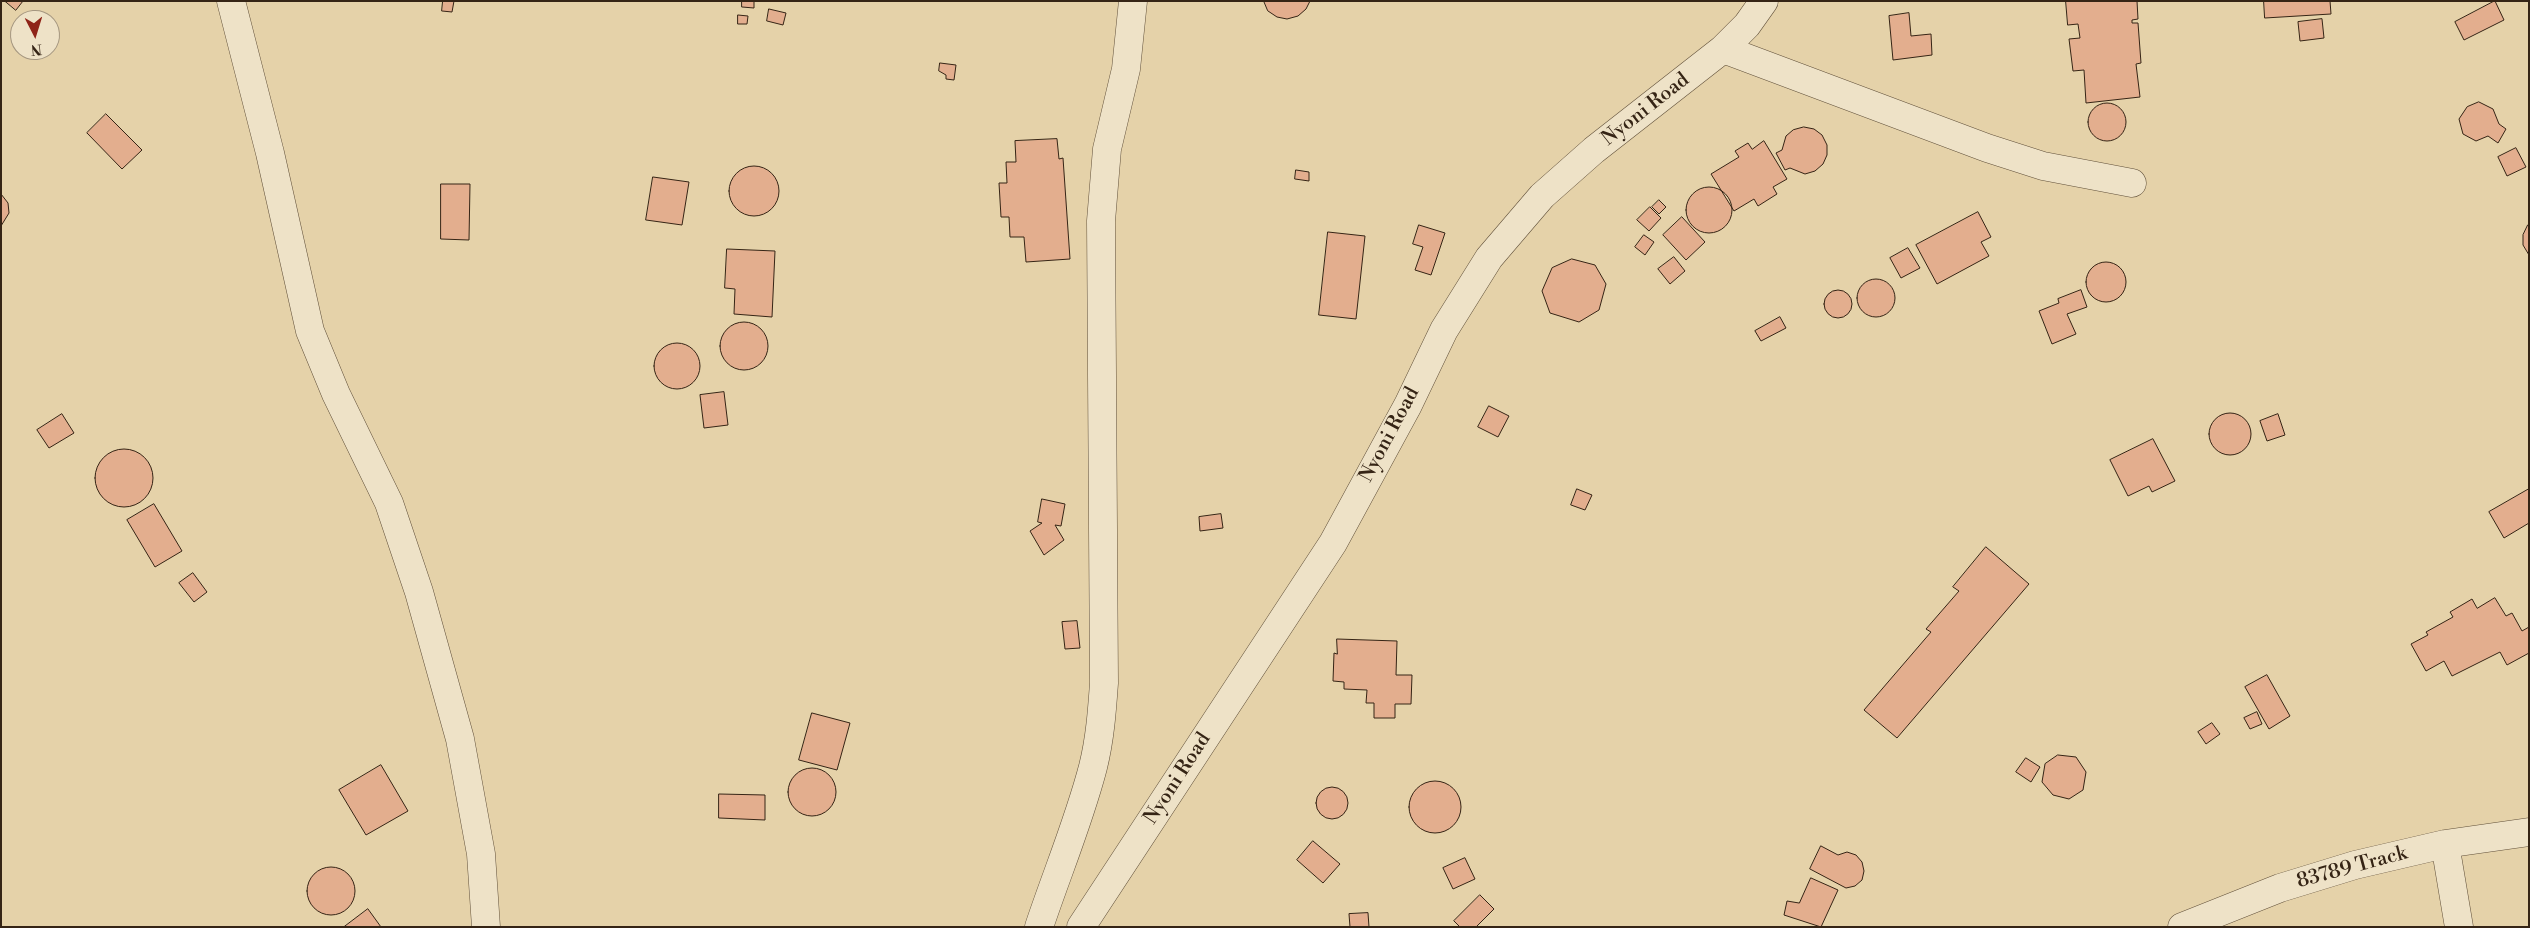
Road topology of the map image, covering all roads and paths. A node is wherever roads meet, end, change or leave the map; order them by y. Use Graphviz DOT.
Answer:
graph roads {
  1 [pos="231,1"];
  2 [pos="1133,1"];
  3 [pos="1764,1"];
  4 [pos="1723,49"];
  5 [pos="2132,183"];
  6 [pos="2529,832"];
  7 [pos="2445,844"];
  8 [pos="486,927"];
  9 [pos="1039,927"];
  10 [pos="1081,927"];
  11 [pos="2182,927"];
  12 [pos="2459,927"];
  1 -- 8 [label="street"];
  2 -- 9 [label="street"];
  3 -- 4 [label="street, Nyoni Road"];
  4 -- 5 [label="street"];
  4 -- 10 [label="street, Nyoni Road"];
  6 -- 7 [label="street, 83789 Track"];
  7 -- 11 [label="street, 83789 Track"];
  7 -- 12 [label="street"];
}
